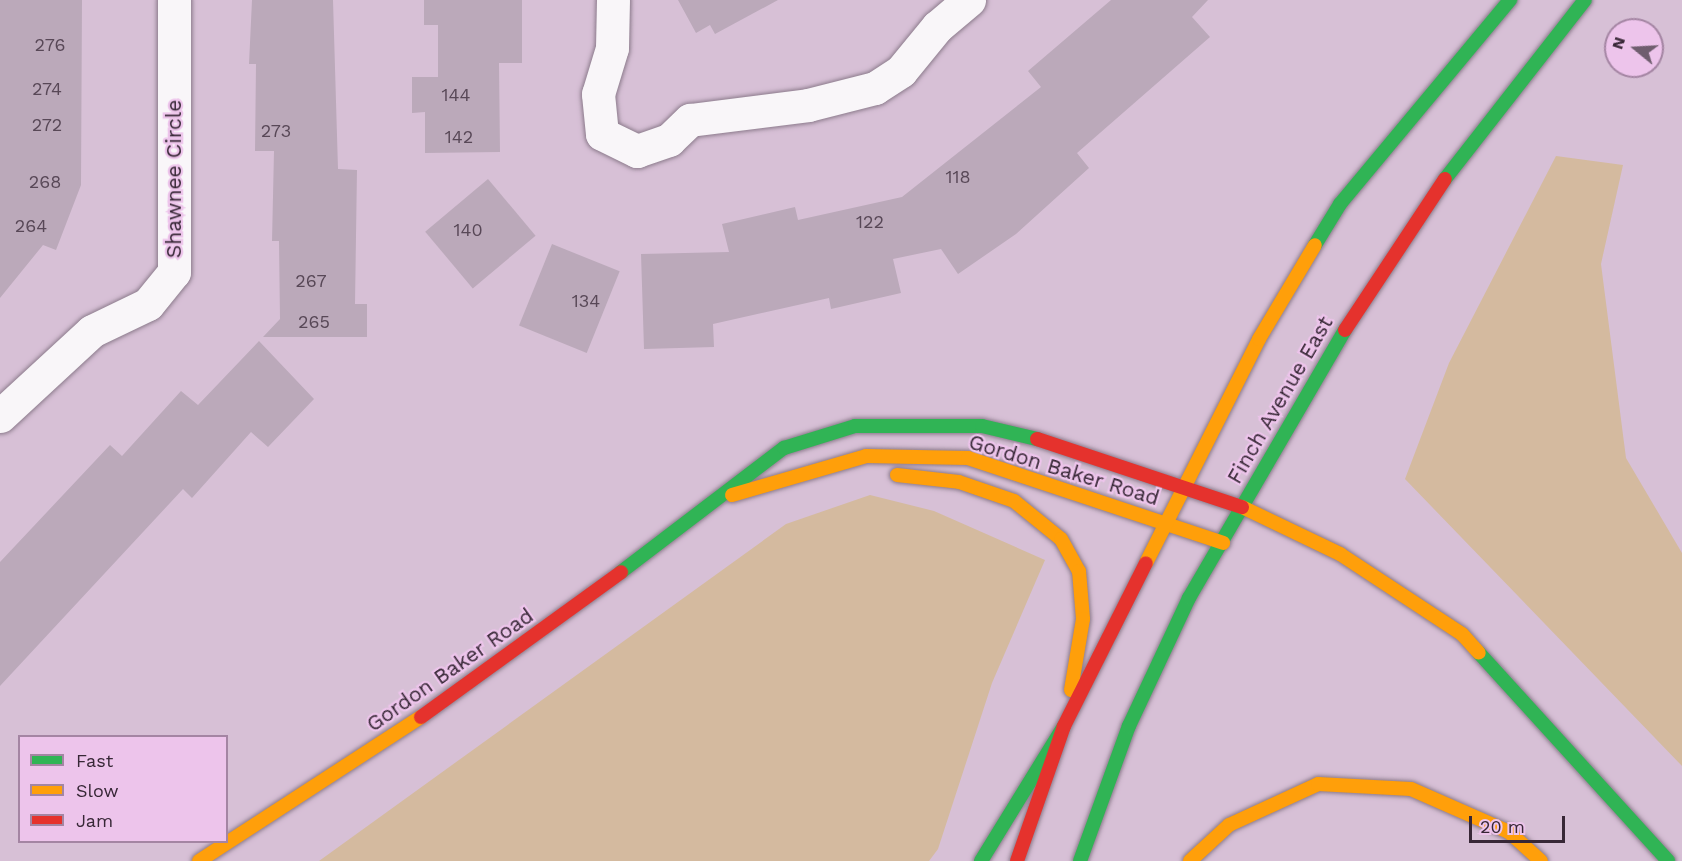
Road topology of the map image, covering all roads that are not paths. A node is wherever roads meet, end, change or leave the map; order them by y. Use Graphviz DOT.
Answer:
graph roads {
  1 [pos="174,0"];
  2 [pos="613,0"];
  3 [pos="969,0"];
  4 [pos="1510,0"];
  5 [pos="1585,0"];
  6 [pos="0,416"];
  7 [pos="882,475"];
  8 [pos="861,476"];
  9 [pos="782,482"];
  10 [pos="1183,483"];
  11 [pos="716,499"];
  12 [pos="1242,507"];
  13 [pos="1163,523"];
  14 [pos="1223,543"];
  15 [pos="1064,726"];
  16 [pos="228,842"];
  17 [pos="227,843"];
  18 [pos="199,861"];
  19 [pos="981,861"];
  20 [pos="1017,861"];
  21 [pos="1080,861"];
  22 [pos="1190,861"];
  23 [pos="1541,861"];
  24 [pos="1668,861"];
  1 -- 6 [label="street, Shawnee Circle"];
  2 -- 3 [label="street"];
  4 -- 10 [label="main road, Finch Avenue East"];
  5 -- 12 [label="main road, Finch Avenue East"];
  7 -- 15 [label="main road"];
  8 -- 9 [label="main road"];
  9 -- 11 [label="main road, Gordon Baker Road"];
  9 -- 13 [label="main road, Gordon Baker Road"];
  10 -- 11 [label="main road, Gordon Baker Road"];
  10 -- 12 [label="main road, Gordon Baker Road"];
  10 -- 13 [label="main road, Finch Avenue East"];
  11 -- 16 [label="main road, Gordon Baker Road"];
  12 -- 14 [label="main road, Finch Avenue East"];
  12 -- 24 [label="main road, Gordon Baker Road"];
  13 -- 14 [label="main road, Gordon Baker Road"];
  13 -- 15 [label="main road, Finch Avenue East"];
  14 -- 21 [label="main road, Finch Avenue East"];
  15 -- 19 [label="main road"];
  15 -- 20 [label="main road, Finch Avenue East"];
  17 -- 18 [label="main road, Gordon Baker Road"];
  22 -- 23 [label="main road"];
}
